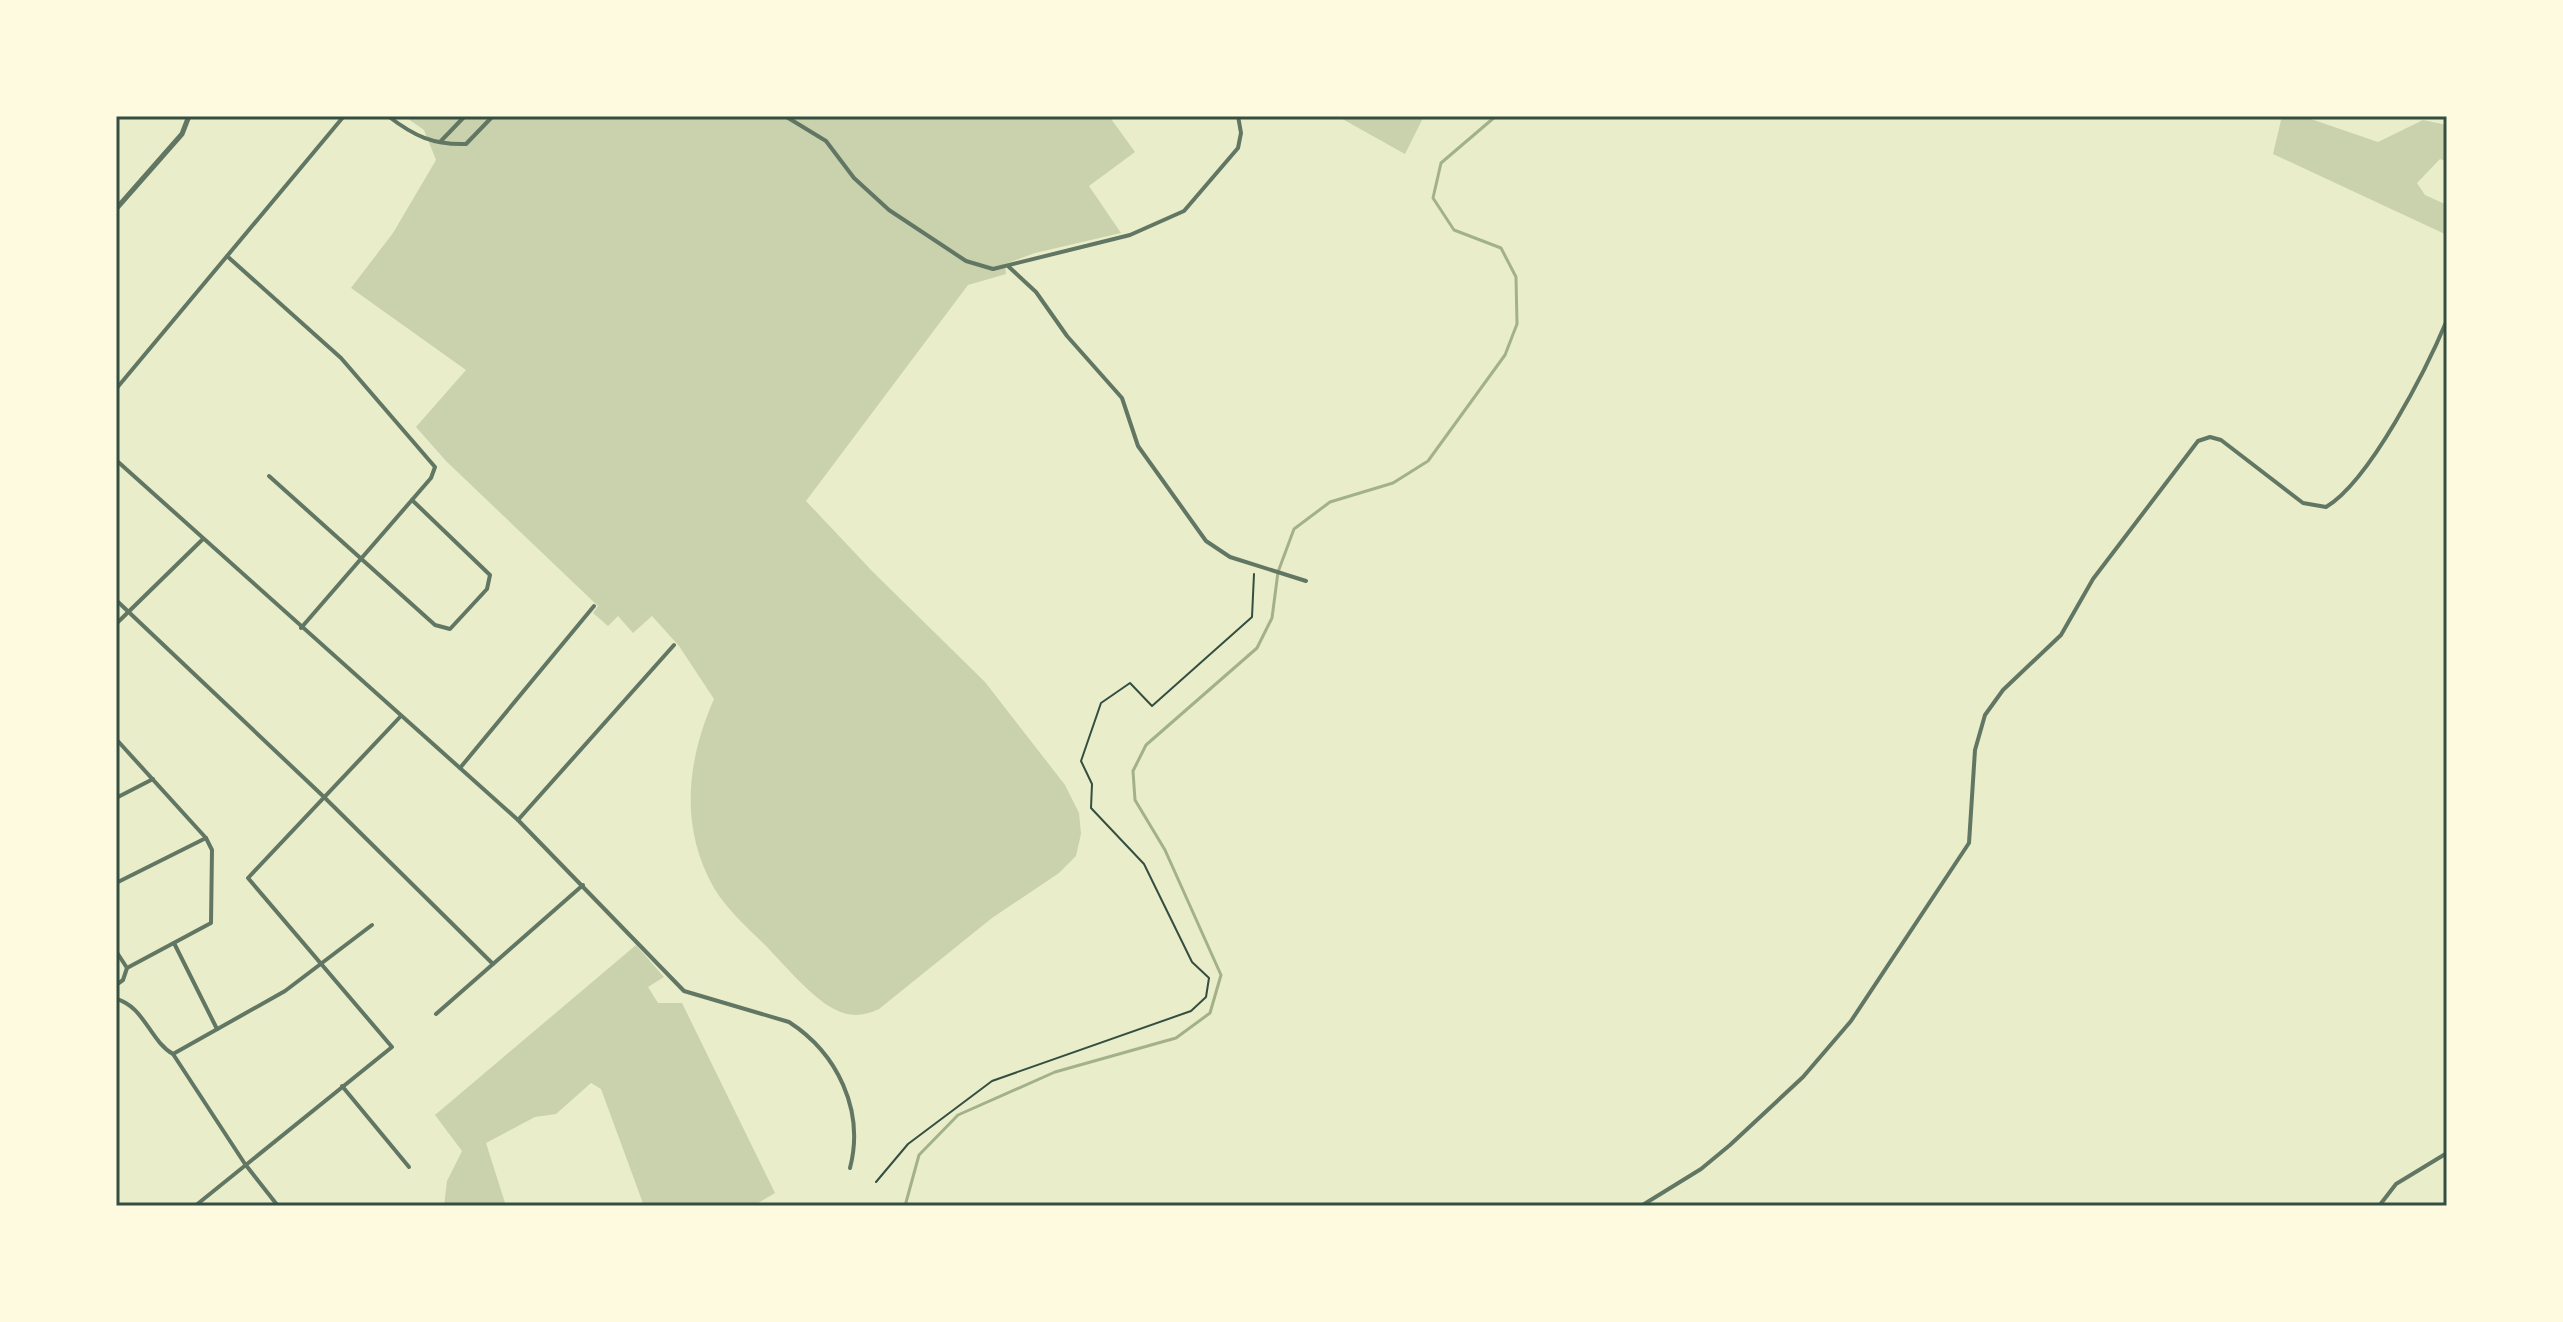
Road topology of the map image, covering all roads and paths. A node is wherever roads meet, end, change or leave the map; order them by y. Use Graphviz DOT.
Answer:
graph roads {
  1 [pos="189,116"];
  2 [pos="344,116"];
  3 [pos="388,116"];
  4 [pos="465,116"];
  5 [pos="493,116"];
  6 [pos="785,116"];
  7 [pos="1238,116"];
  8 [pos="440,142"];
  9 [pos="116,209"];
  10 [pos="227,256"];
  11 [pos="1009,267"];
  12 [pos="2447,320"];
  13 [pos="116,389"];
  14 [pos="116,460"];
  15 [pos="269,476"];
  16 [pos="412,500"];
  17 [pos="203,539"];
  18 [pos="361,559"];
  19 [pos="1254,565"];
  20 [pos="1306,581"];
  21 [pos="116,600"];
  22 [pos="594,606"];
  23 [pos="128,612"];
  24 [pos="116,624"];
  25 [pos="301,628"];
  26 [pos="674,645"];
  27 [pos="400,717"];
  28 [pos="116,739"];
  29 [pos="460,768"];
  30 [pos="153,779"];
  31 [pos="324,797"];
  32 [pos="116,798"];
  33 [pos="518,820"];
  34 [pos="206,838"];
  35 [pos="116,883"];
  36 [pos="583,885"];
  37 [pos="372,925"];
  38 [pos="174,943"];
  39 [pos="116,951"];
  40 [pos="322,963"];
  41 [pos="493,964"];
  42 [pos="127,968"];
  43 [pos="116,985"];
  44 [pos="116,999"];
  45 [pos="436,1014"];
  46 [pos="217,1029"];
  47 [pos="173,1054"];
  48 [pos="342,1086"];
  49 [pos="2447,1153"];
  50 [pos="245,1164"];
  51 [pos="409,1167"];
  52 [pos="850,1168"];
  53 [pos="876,1182"];
  54 [pos="195,1206"];
  55 [pos="278,1206"];
  56 [pos="1641,1206"];
  57 [pos="2379,1206"];
  1 -- 9 [label="street"];
  2 -- 10 [label="street"];
  3 -- 8 [label="street"];
  4 -- 8 [label="street"];
  5 -- 8 [label="street"];
  6 -- 11 [label="street"];
  7 -- 11 [label="street"];
  10 -- 13 [label="street"];
  10 -- 16 [label="street"];
  11 -- 19 [label="street"];
  12 -- 56 [label="street"];
  14 -- 17 [label="street"];
  15 -- 18 [label="street"];
  16 -- 18 [label="street"];
  16 -- 18 [label="street"];
  17 -- 23 [label="street"];
  17 -- 25 [label="street"];
  18 -- 25 [label="street"];
  19 -- 20 [label="street"];
  19 -- 53 [label="path"];
  21 -- 23 [label="street"];
  22 -- 29 [label="street"];
  23 -- 24 [label="street"];
  23 -- 31 [label="street"];
  25 -- 27 [label="street"];
  26 -- 33 [label="street"];
  27 -- 29 [label="street"];
  27 -- 31 [label="street"];
  28 -- 30 [label="street"];
  29 -- 33 [label="street"];
  30 -- 32 [label="street"];
  30 -- 34 [label="street"];
  31 -- 40 [label="street"];
  31 -- 41 [label="street"];
  33 -- 36 [label="street"];
  34 -- 35 [label="street"];
  34 -- 38 [label="street"];
  36 -- 41 [label="street"];
  36 -- 52 [label="street"];
  37 -- 40 [label="street"];
  38 -- 42 [label="street"];
  38 -- 46 [label="street"];
  39 -- 42 [label="street"];
  40 -- 46 [label="street"];
  40 -- 48 [label="street"];
  41 -- 45 [label="street"];
  42 -- 43 [label="street"];
  44 -- 47 [label="street"];
  46 -- 47 [label="street"];
  47 -- 50 [label="street"];
  48 -- 50 [label="street"];
  48 -- 51 [label="street"];
  49 -- 57 [label="street"];
  50 -- 54 [label="street"];
  50 -- 55 [label="street"];
}
